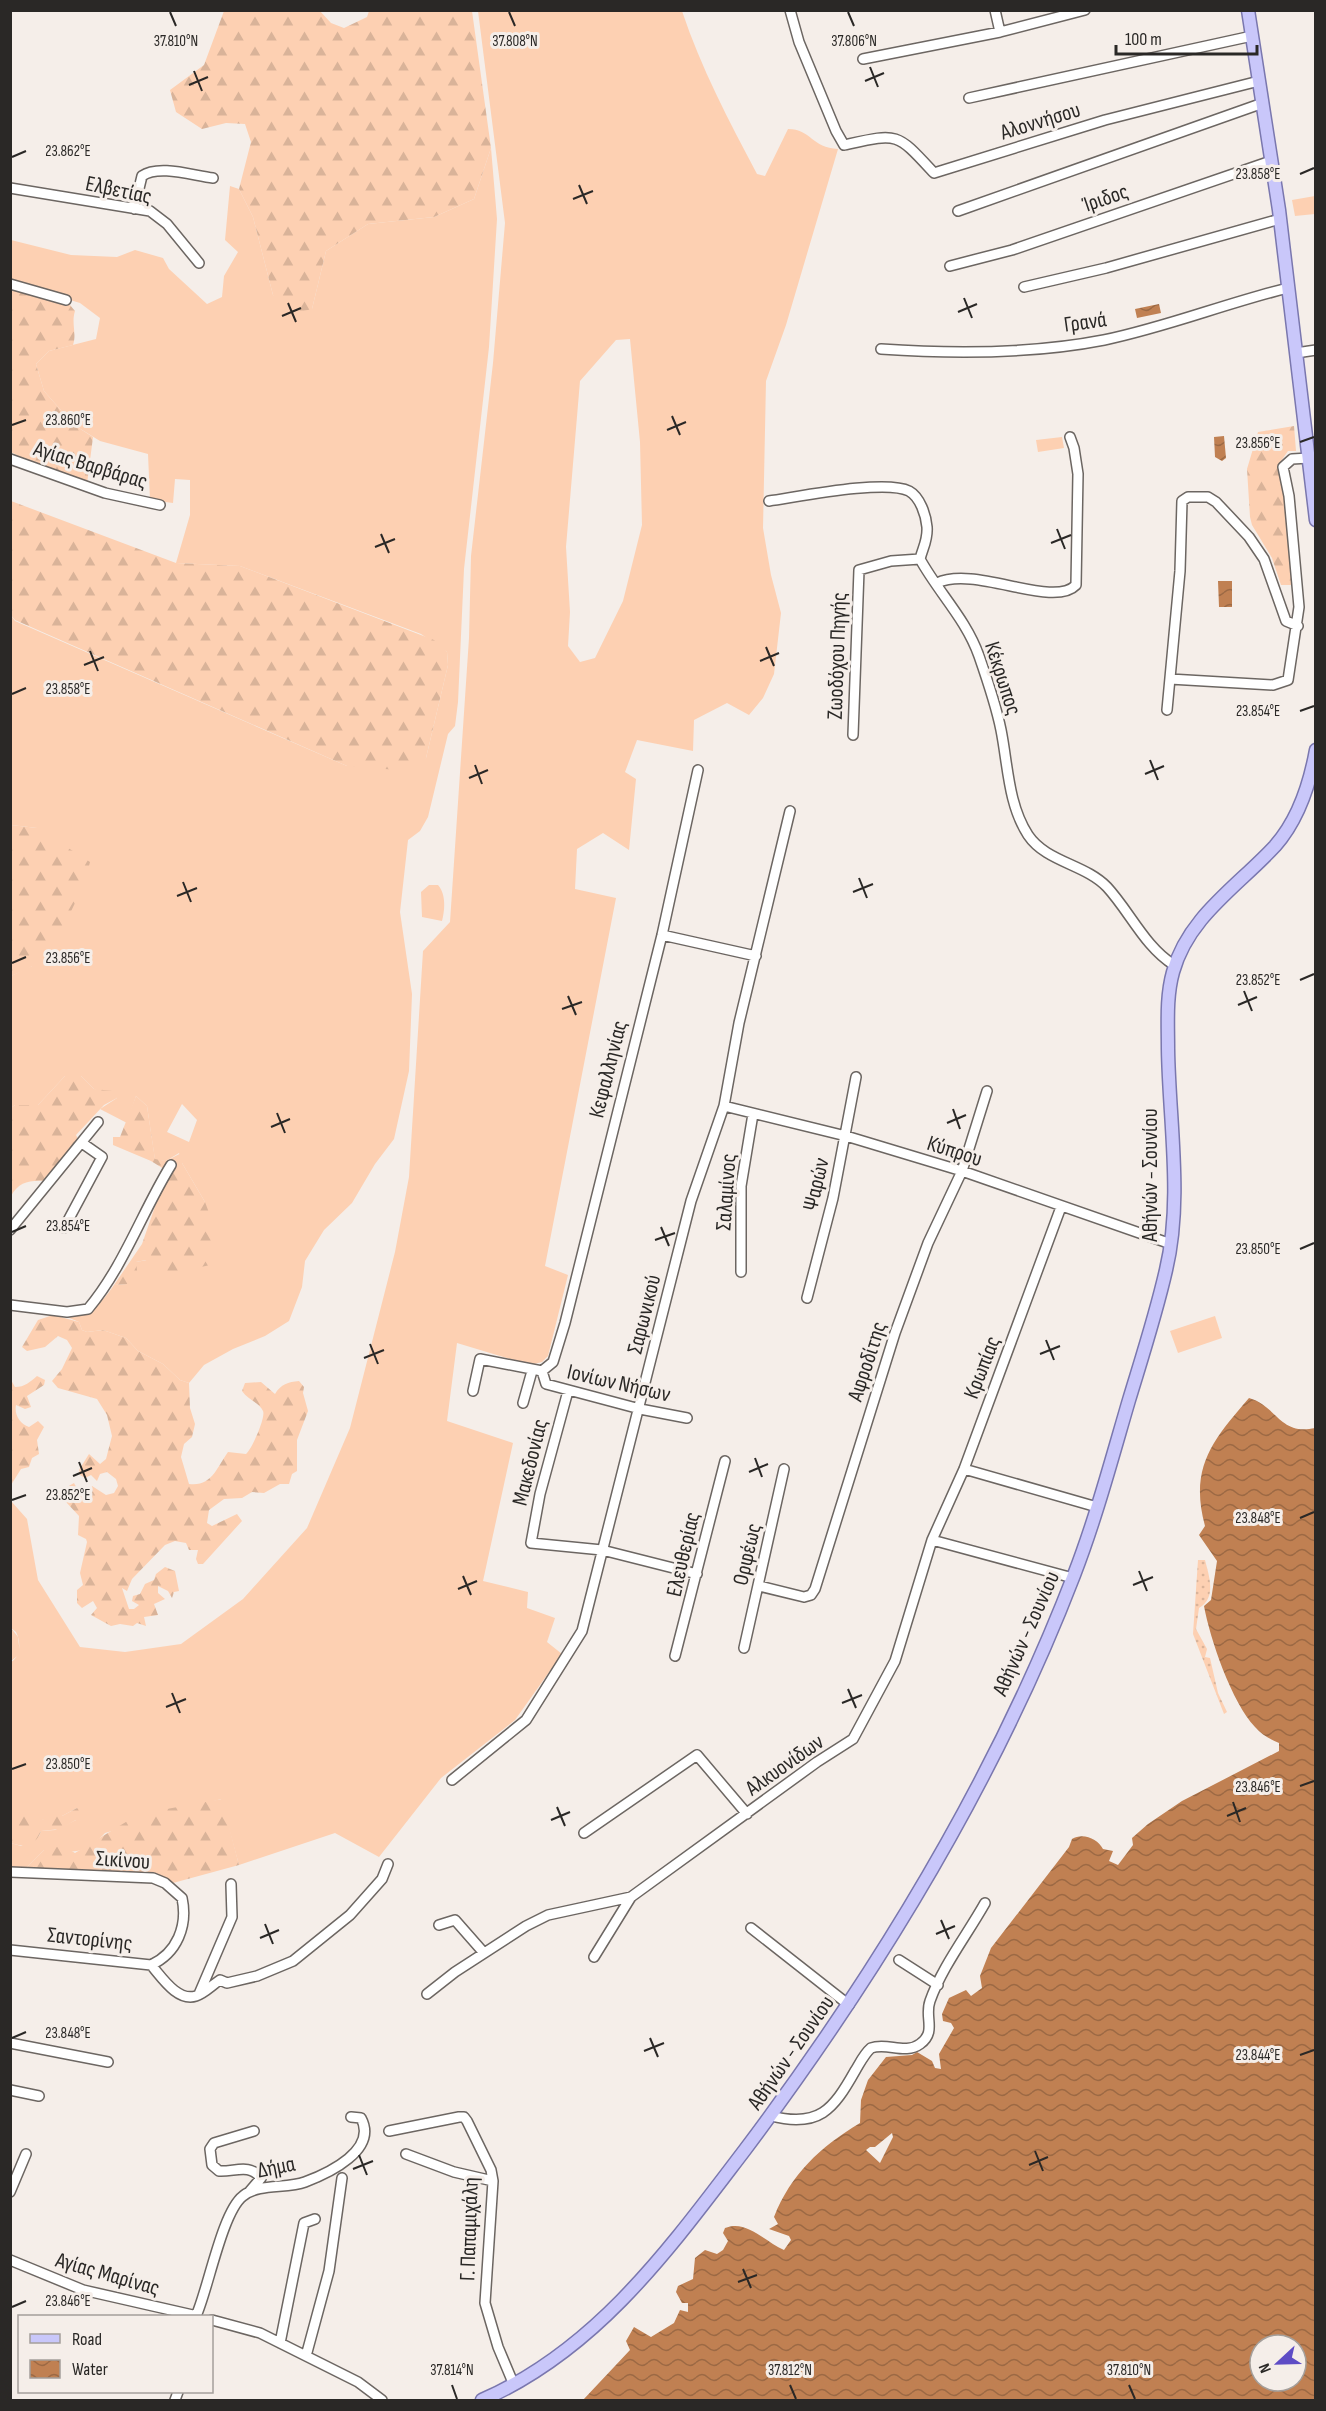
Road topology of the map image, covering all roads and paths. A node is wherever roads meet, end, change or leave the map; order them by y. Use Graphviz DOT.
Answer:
graph roads {
  1 [pos="790,10"];
  2 [pos="995,10"];
  3 [pos="1085,10"];
  4 [pos="1248,10"];
  5 [pos="1000,32"];
  6 [pos="1252,36"];
  7 [pos="864,59"];
  8 [pos="1259,81"];
  9 [pos="969,98"];
  10 [pos="1263,103"];
  11 [pos="1271,160"];
  12 [pos="213,178"];
  13 [pos="10,188"];
  14 [pos="134,209"];
  15 [pos="958,211"];
  16 [pos="1280,219"];
  17 [pos="199,263"];
  18 [pos="950,266"];
  19 [pos="10,284"];
  20 [pos="1024,287"];
  21 [pos="1288,288"];
  22 [pos="66,300"];
  23 [pos="880,349"];
  24 [pos="1316,350"];
  25 [pos="1296,353"];
  26 [pos="1070,437"];
  27 [pos="1309,458"];
  28 [pos="10,459"];
  29 [pos="769,501"];
  30 [pos="160,505"];
  31 [pos="1316,520"];
  32 [pos="920,559"];
  33 [pos="937,583"];
  34 [pos="1298,626"];
  35 [pos="1170,679"];
  36 [pos="1167,710"];
  37 [pos="853,735"];
  38 [pos="1316,750"];
  39 [pos="698,770"];
  40 [pos="790,811"];
  41 [pos="662,935"];
  42 [pos="756,956"];
  43 [pos="1174,965"];
  44 [pos="856,1077"];
  45 [pos="987,1091"];
  46 [pos="724,1106"];
  47 [pos="753,1114"];
  48 [pos="98,1122"];
  49 [pos="846,1136"];
  50 [pos="82,1143"];
  51 [pos="171,1165"];
  52 [pos="962,1172"];
  53 [pos="1061,1207"];
  54 [pos="64,1228"];
  55 [pos="10,1230"];
  56 [pos="1171,1244"];
  57 [pos="741,1272"];
  58 [pos="807,1298"];
  59 [pos="10,1305"];
  60 [pos="532,1371"];
  61 [pos="542,1371"];
  62 [pos="473,1391"];
  63 [pos="568,1391"];
  64 [pos="523,1403"];
  65 [pos="640,1409"];
  66 [pos="687,1418"];
  67 [pos="725,1461"];
  68 [pos="784,1469"];
  69 [pos="964,1469"];
  70 [pos="1097,1507"];
  71 [pos="932,1540"];
  72 [pos="602,1550"];
  73 [pos="697,1574"];
  74 [pos="1073,1578"];
  75 [pos="759,1586"];
  76 [pos="744,1648"];
  77 [pos="675,1656"];
  78 [pos="452,1780"];
  79 [pos="747,1814"];
  80 [pos="584,1833"];
  81 [pos="388,1864"];
  82 [pos="10,1872"];
  83 [pos="231,1884"];
  84 [pos="631,1897"];
  85 [pos="985,1903"];
  86 [pos="439,1925"];
  87 [pos="751,1928"];
  88 [pos="10,1950"];
  89 [pos="484,1953"];
  90 [pos="594,1957"];
  91 [pos="899,1960"];
  92 [pos="151,1965"];
  93 [pos="938,1985"];
  94 [pos="199,1994"];
  95 [pos="427,1994"];
  96 [pos="849,2005"];
  97 [pos="10,2043"];
  98 [pos="108,2062"];
  99 [pos="10,2090"];
  100 [pos="39,2096"];
  101 [pos="771,2116"];
  102 [pos="351,2117"];
  103 [pos="254,2131"];
  104 [pos="389,2131"];
  105 [pos="26,2154"];
  106 [pos="406,2154"];
  107 [pos="342,2178"];
  108 [pos="492,2181"];
  109 [pos="250,2191"];
  110 [pos="10,2192"];
  111 [pos="315,2219"];
  112 [pos="10,2260"];
  113 [pos="193,2315"];
  114 [pos="197,2315"];
  115 [pos="213,2320"];
  116 [pos="280,2343"];
  117 [pos="306,2356"];
  118 [pos="514,2385"];
  119 [pos="382,2400"];
  120 [pos="482,2400"];
  1 -- 8 [label="street, Αλοννήσου"];
  2 -- 5 [label="street"];
  3 -- 5 [label="street"];
  4 -- 6 [label="main road"];
  5 -- 7 [label="street"];
  6 -- 8 [label="main road"];
  6 -- 9 [label="street"];
  8 -- 10 [label="main road"];
  10 -- 11 [label="main road"];
  10 -- 15 [label="street"];
  11 -- 16 [label="main road"];
  11 -- 18 [label="street, Ίριδος"];
  12 -- 14 [label="street"];
  13 -- 14 [label="street, Ελβετίας"];
  14 -- 17 [label="street, Ελβετίας"];
  16 -- 20 [label="street"];
  16 -- 21 [label="main road"];
  19 -- 22 [label="street"];
  21 -- 23 [label="street, Γρανά"];
  21 -- 25 [label="main road"];
  24 -- 25 [label="street"];
  25 -- 27 [label="main road"];
  26 -- 33 [label="street"];
  27 -- 31 [label="main road"];
  27 -- 34 [label="street"];
  28 -- 30 [label="street, Αγίας Βαρβάρας"];
  29 -- 32 [label="street"];
  32 -- 33 [label="street, Κέκρωπος"];
  32 -- 37 [label="street, Ζωοδόχου Πηγής"];
  33 -- 43 [label="street, Κέκρωπος"];
  34 -- 35 [label="street"];
  34 -- 35 [label="street"];
  35 -- 36 [label="street"];
  38 -- 43 [label="main road, Αθήνών - Σουνίου"];
  39 -- 41 [label="street, Κεφαλληνίας"];
  40 -- 42 [label="street, Σαρωνικού"];
  41 -- 42 [label="street"];
  41 -- 61 [label="street, Κεφαλληνίας"];
  42 -- 46 [label="street, Σαρωνικού"];
  43 -- 56 [label="main road, Αθήνών - Σουνίου"];
  44 -- 49 [label="street, Ψαρών"];
  45 -- 52 [label="street, Αφροδίτης"];
  46 -- 47 [label="street, Κύπρου"];
  46 -- 65 [label="street, Σαρωνικού"];
  47 -- 49 [label="street, Κύπρου"];
  47 -- 57 [label="street, Σαλαμίνος"];
  48 -- 50 [label="street"];
  49 -- 52 [label="street, Κύπρου"];
  49 -- 58 [label="street, Ψαρών"];
  50 -- 54 [label="street"];
  50 -- 55 [label="street"];
  51 -- 59 [label="street"];
  52 -- 53 [label="street, Κύπρου"];
  52 -- 75 [label="street, Αφροδίτης"];
  53 -- 56 [label="street, Κύπρου"];
  53 -- 69 [label="street, Κρωπίας"];
  56 -- 70 [label="main road, Αθήνών - Σουνίου"];
  60 -- 61 [label="street, Ιονίων Νήσων"];
  60 -- 62 [label="street, Ιονίων Νήσων"];
  60 -- 64 [label="street"];
  61 -- 63 [label="street, Ιονίων Νήσων"];
  63 -- 65 [label="street, Ιονίων Νήσων"];
  63 -- 72 [label="street, Μακεδονίας"];
  65 -- 66 [label="street, Ιονίων Νήσων"];
  65 -- 72 [label="street, Σαρωνικού"];
  67 -- 73 [label="street, Ελευθερίας"];
  68 -- 75 [label="street, Ορφέως"];
  69 -- 70 [label="street"];
  69 -- 71 [label="street, Κρωπίας"];
  70 -- 74 [label="main road, Αθήνών - Σουνίου"];
  71 -- 74 [label="street"];
  71 -- 79 [label="street, Αλκυονίδων"];
  72 -- 73 [label="street"];
  72 -- 78 [label="street, Σαρωνικού"];
  73 -- 77 [label="street, Ελευθερίας"];
  74 -- 96 [label="main road, Αθήνών - Σουνίου"];
  75 -- 76 [label="street, Ορφέως"];
  79 -- 80 [label="street"];
  79 -- 84 [label="street, Αλκυονίδων"];
  81 -- 94 [label="street"];
  82 -- 92 [label="street, Σικίνου"];
  83 -- 94 [label="street"];
  84 -- 89 [label="street, Αλκυονίδων"];
  84 -- 90 [label="street"];
  85 -- 93 [label="street"];
  86 -- 89 [label="street"];
  87 -- 96 [label="street"];
  88 -- 92 [label="street, Σαντορίνης"];
  89 -- 95 [label="street, Αλκυονίδων"];
  91 -- 93 [label="street"];
  92 -- 94 [label="street, Σαντορίνης"];
  93 -- 101 [label="street"];
  96 -- 101 [label="main road, Αθήνών - Σουνίου"];
  97 -- 98 [label="street"];
  99 -- 100 [label="street"];
  101 -- 118 [label="main road, Αθήνών - Σουνίου"];
  102 -- 109 [label="street, Δήμα"];
  103 -- 109 [label="street"];
  104 -- 108 [label="street, Γ. Παπαμιχάλη"];
  105 -- 110 [label="street"];
  106 -- 108 [label="street"];
  107 -- 117 [label="street"];
  108 -- 118 [label="street, Γ. Παπαμιχάλη"];
  109 -- 114 [label="street, Δήμα"];
  111 -- 116 [label="street"];
  112 -- 113 [label="street, Αγίας Μαρίνας"];
  115 -- 116 [label="street"];
  116 -- 117 [label="street"];
  117 -- 119 [label="street"];
  118 -- 120 [label="main road, Αθήνών - Σουνίου"];
}
